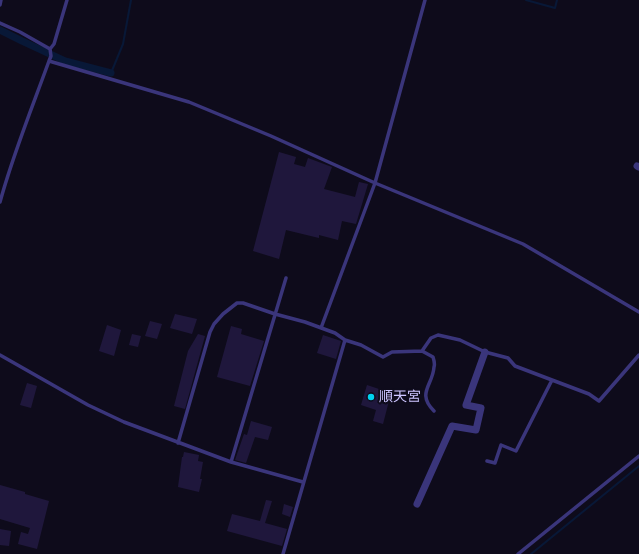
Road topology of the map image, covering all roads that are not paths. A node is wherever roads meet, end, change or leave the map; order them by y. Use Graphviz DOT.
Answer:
graph roads {
  1 [pos="1,0"];
  2 [pos="67,0"];
  3 [pos="425,0"];
  4 [pos="0,6"];
  5 [pos="0,23"];
  6 [pos="50,52"];
  7 [pos="49,61"];
  8 [pos="375,183"];
  9 [pos="0,202"];
  10 [pos="286,278"];
  11 [pos="639,312"];
  12 [pos="275,314"];
  13 [pos="321,328"];
  14 [pos="345,340"];
  15 [pos="422,351"];
  16 [pos="485,352"];
  17 [pos="0,355"];
  18 [pos="639,355"];
  19 [pos="552,380"];
  20 [pos="434,411"];
  21 [pos="178,443"];
  22 [pos="639,456"];
  23 [pos="487,460"];
  24 [pos="232,462"];
  25 [pos="303,482"];
  26 [pos="417,504"];
  27 [pos="283,554"];
  28 [pos="518,554"];
  1 -- 4 [label="lane"];
  2 -- 6 [label="lane"];
  3 -- 8 [label="lane"];
  5 -- 6 [label="lane"];
  6 -- 7 [label="lane"];
  7 -- 8 [label="lane"];
  7 -- 9 [label="lane"];
  8 -- 11 [label="lane"];
  8 -- 13 [label="lane"];
  10 -- 12 [label="lane"];
  12 -- 13 [label="lane"];
  12 -- 21 [label="lane"];
  12 -- 24 [label="lane"];
  13 -- 14 [label="lane"];
  14 -- 15 [label="lane"];
  14 -- 25 [label="lane"];
  15 -- 16 [label="lane"];
  15 -- 20 [label="lane"];
  16 -- 19 [label="lane"];
  16 -- 26 [label="street"];
  17 -- 21 [label="lane"];
  18 -- 19 [label="lane"];
  19 -- 23 [label="lane"];
  21 -- 24 [label="lane"];
  22 -- 28 [label="lane"];
  24 -- 25 [label="lane"];
  25 -- 27 [label="lane"];
}
